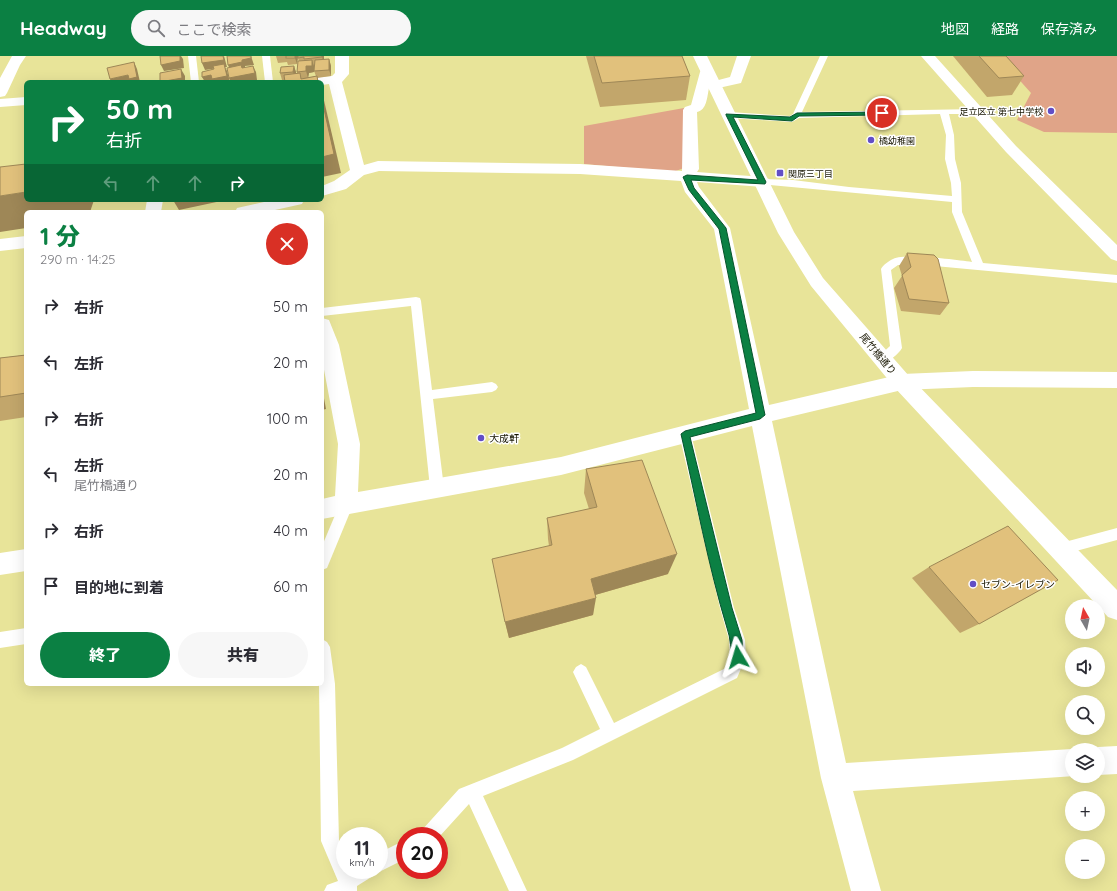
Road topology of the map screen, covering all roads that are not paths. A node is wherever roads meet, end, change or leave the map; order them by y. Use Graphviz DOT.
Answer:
graph roads {
  1 [pos="19,56"];
  2 [pos="192,56"];
  3 [pos="266,56"];
  4 [pos="342,56"];
  5 [pos="744,56"];
  6 [pos="824,56"];
  7 [pos="928,56"];
  8 [pos="707,71"];
  9 [pos="195,80"];
  10 [pos="269,80"];
  11 [pos="324,80"];
  12 [pos="335,81"];
  13 [pos="0,93"];
  14 [pos="24,101"];
  15 [pos="0,103"];
  16 [pos="976,111"];
  17 [pos="944,112"];
  18 [pos="729,115"];
  19 [pos="797,115"];
  20 [pos="358,172"];
  21 [pos="687,177"];
  22 [pos="762,182"];
  23 [pos="324,190"];
  24 [pos="957,199"];
  25 [pos="292,205"];
  26 [pos="257,210"];
  27 [pos="24,242"];
  28 [pos="0,245"];
  29 [pos="1117,255"];
  30 [pos="979,266"];
  31 [pos="1117,279"];
  32 [pos="324,312"];
  33 [pos="324,331"];
  34 [pos="882,359"];
  35 [pos="1117,380"];
  36 [pos="902,382"];
  37 [pos="492,387"];
  38 [pos="427,395"];
  39 [pos="760,415"];
  40 [pos="685,434"];
  41 [pos="437,488"];
  42 [pos="346,505"];
  43 [pos="324,509"];
  44 [pos="1117,534"];
  45 [pos="1061,548"];
  46 [pos="324,557"];
  47 [pos="24,560"];
  48 [pos="0,564"];
  49 [pos="1117,608"];
  50 [pos="24,636"];
  51 [pos="0,640"];
  52 [pos="324,662"];
  53 [pos="581,672"];
  54 [pos="610,733"];
  55 [pos="1117,760"];
  56 [pos="1105,761"];
  57 [pos="1065,763"];
  58 [pos="835,778"];
  59 [pos="472,792"];
  60 [pos="436,827"];
  61 [pos="356,879"];
  62 [pos="344,888"];
  63 [pos="518,891"];
  64 [pos="866,891"];
  1 -- 13 [label="street"];
  2 -- 9 [label="lane"];
  3 -- 10 [label="lane"];
  4 -- 12 [label="street"];
  5 -- 8 [label="street"];
  6 -- 19 [label="lane"];
  7 -- 16 [label="street"];
  8 -- 18 [label="street, 尾竹橋通り"];
  8 -- 21 [label="street"];
  11 -- 12 [label="street"];
  12 -- 20 [label="street"];
  14 -- 15 [label="street"];
  16 -- 17 [label="lane"];
  16 -- 29 [label="street"];
  17 -- 19 [label="lane"];
  17 -- 24 [label="lane"];
  18 -- 19 [label="lane"];
  18 -- 22 [label="street, 尾竹橋通り"];
  20 -- 21 [label="street"];
  20 -- 23 [label="street"];
  21 -- 22 [label="street"];
  21 -- 39 [label="street"];
  22 -- 24 [label="lane"];
  22 -- 34 [label="street, 尾竹橋通り"];
  24 -- 30 [label="lane"];
  25 -- 26 [label="street"];
  27 -- 28 [label="street"];
  30 -- 31 [label="lane"];
  30 -- 34 [label="lane"];
  32 -- 38 [label="lane"];
  33 -- 42 [label="street"];
  34 -- 36 [label="street, 尾竹橋通り"];
  35 -- 36 [label="street"];
  36 -- 39 [label="street"];
  36 -- 45 [label="street, 尾竹橋通り"];
  37 -- 38 [label="lane"];
  38 -- 41 [label="lane"];
  39 -- 40 [label="street"];
  39 -- 58 [label="street"];
  40 -- 41 [label="street"];
  40 -- 54 [label="lane"];
  41 -- 42 [label="street"];
  42 -- 43 [label="street"];
  42 -- 46 [label="lane"];
  44 -- 45 [label="lane"];
  45 -- 49 [label="street, 尾竹橋通り"];
  47 -- 48 [label="street"];
  50 -- 51 [label="lane"];
  52 -- 62 [label="lane"];
  53 -- 54 [label="lane"];
  54 -- 59 [label="lane"];
  55 -- 56 [label="street"];
  57 -- 58 [label="street"];
  58 -- 64 [label="street"];
  59 -- 60 [label="lane"];
  59 -- 63 [label="lane"];
  61 -- 62 [label="lane"];
}
